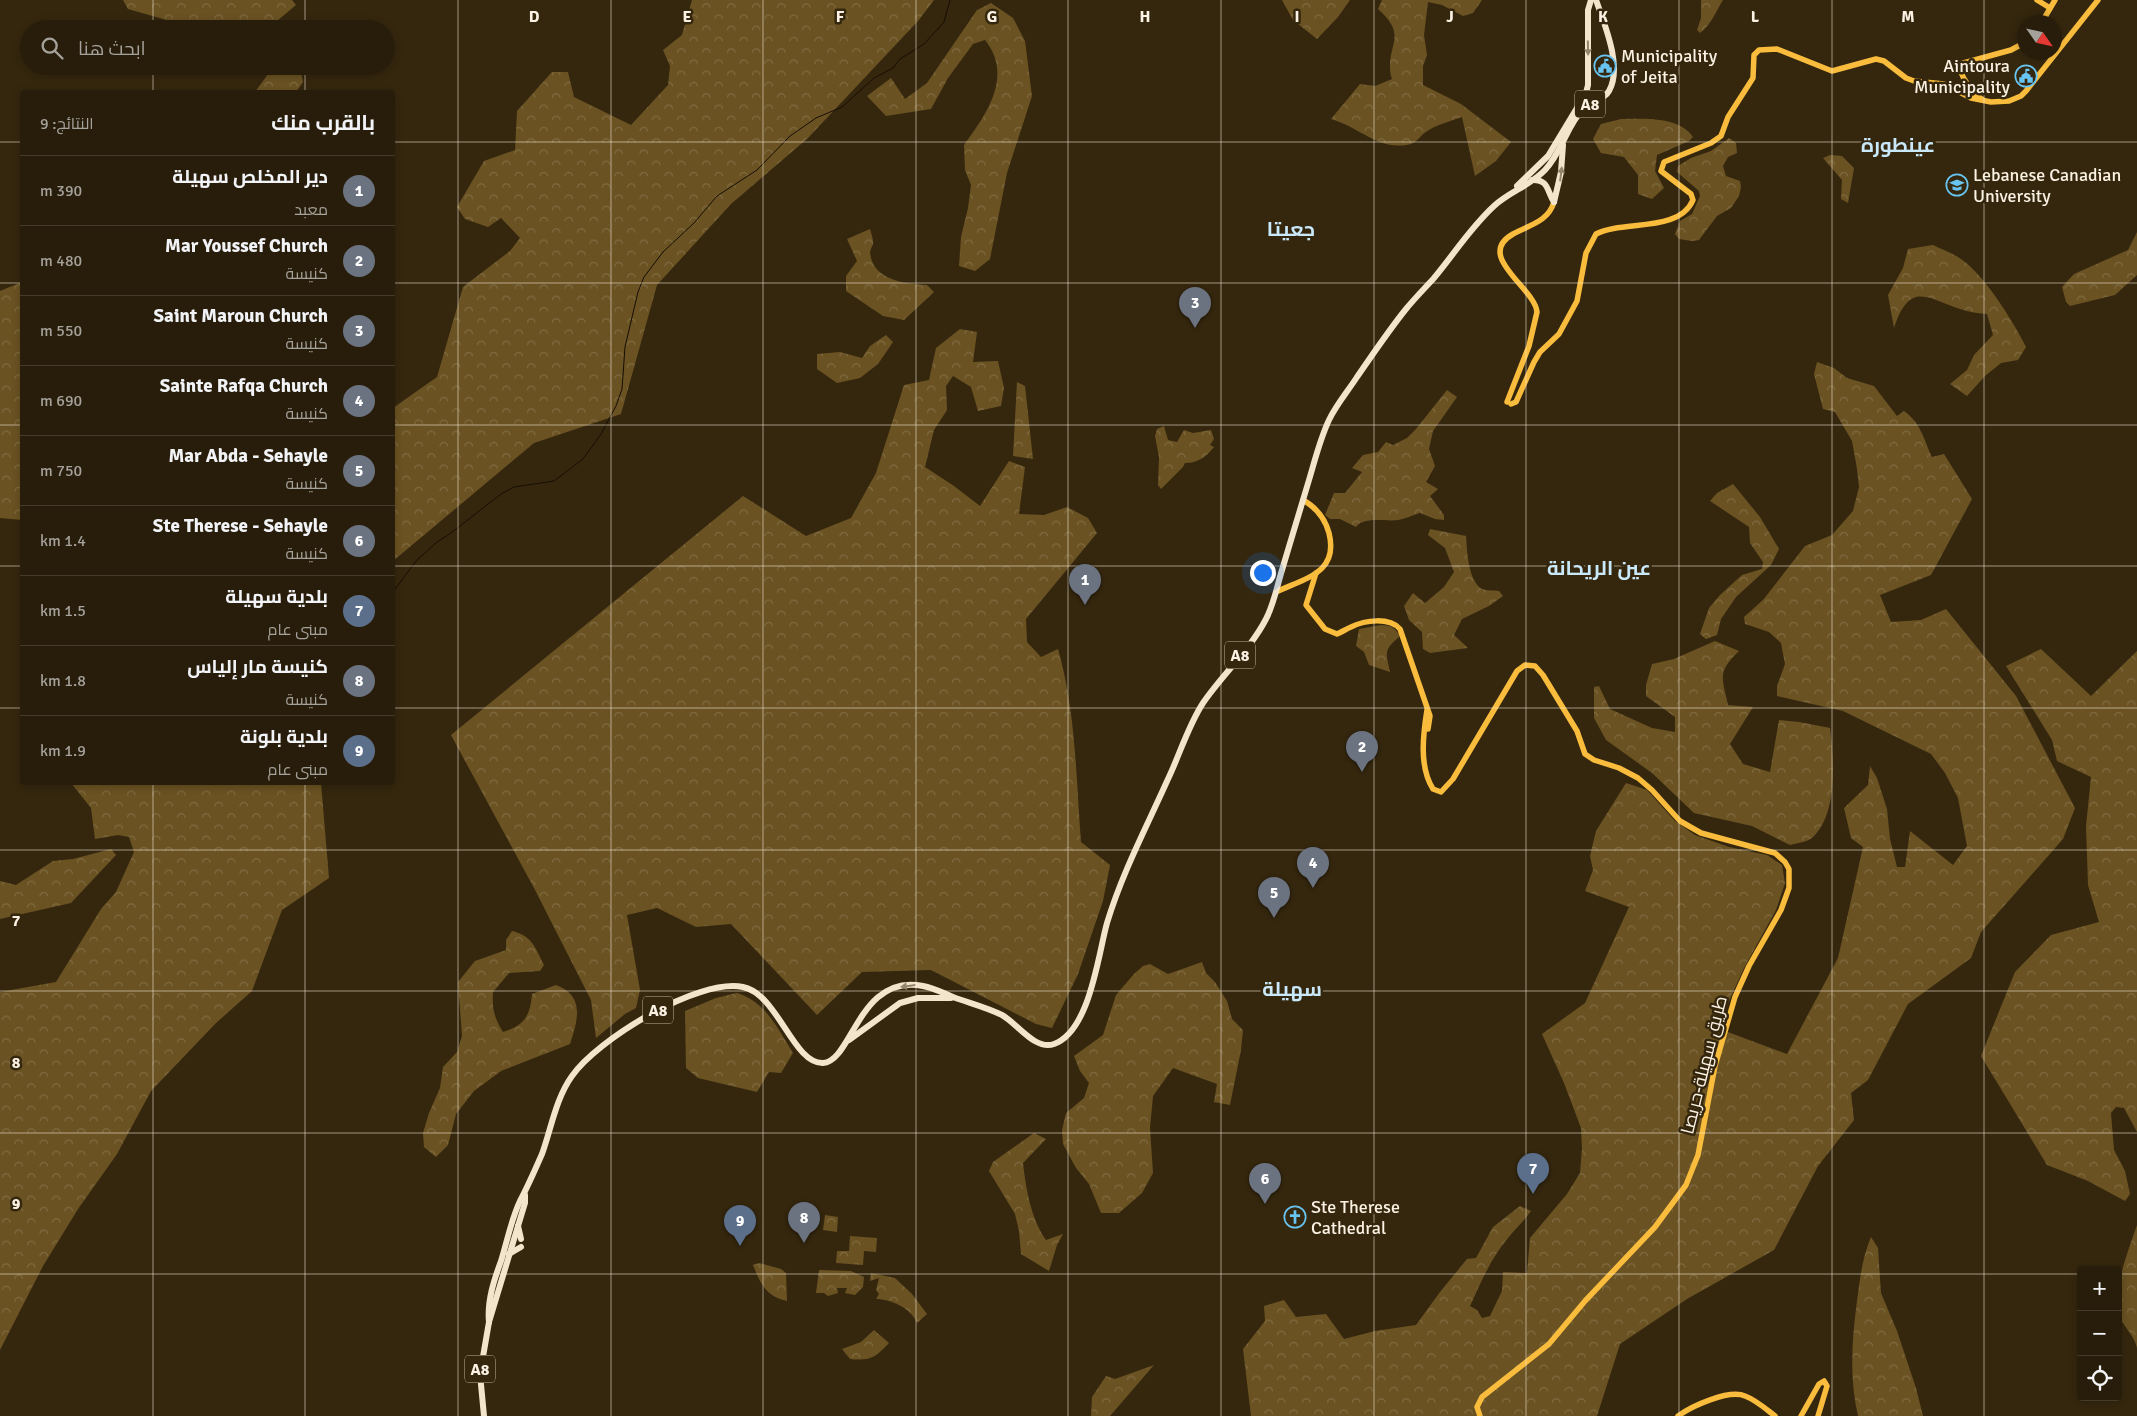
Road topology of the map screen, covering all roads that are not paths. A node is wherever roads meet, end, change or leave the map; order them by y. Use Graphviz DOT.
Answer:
graph roads {
  1 [pos="2037,0"];
  2 [pos="2055,0"];
  3 [pos="2098,0"];
  4 [pos="1590,2"];
  5 [pos="1597,2"];
  6 [pos="2050,8"];
  7 [pos="2046,15"];
  8 [pos="2017,47"];
  9 [pos="1985,101"];
  10 [pos="1563,145"];
  11 [pos="1542,164"];
  12 [pos="1542,178"];
  13 [pos="1513,190"];
  14 [pos="1554,202"];
  15 [pos="1303,500"];
  16 [pos="1316,573"];
  17 [pos="1276,592"];
  18 [pos="932,988"];
  19 [pos="928,997"];
  20 [pos="955,998"];
  21 [pos="859,1018"];
  22 [pos="871,1023"];
  23 [pos="846,1042"];
  24 [pos="525,1194"];
  25 [pos="518,1223"];
  26 [pos="521,1239"];
  27 [pos="521,1247"];
  28 [pos="508,1257"];
  29 [pos="489,1322"];
  30 [pos="484,1416"];
  31 [pos="1480,1416"];
  32 [pos="1678,1416"];
  33 [pos="1775,1416"];
  34 [pos="1801,1416"];
  35 [pos="1818,1416"];
  1 -- 6 [label="main road"];
  2 -- 6 [label="main road"];
  3 -- 9 [label="main road"];
  4 -- 5 [label="highway"];
  4 -- 11 [label="highway, A8, one-way"];
  5 -- 10 [label="highway, A8"];
  6 -- 7 [label="main road"];
  8 -- 9 [label="main road"];
  9 -- 14 [label="main road"];
  10 -- 12 [label="highway, A8"];
  14 -- 10 [label="highway, one-way"];
  11 -- 12 [label="highway"];
  11 -- 13 [label="highway, A8"];
  12 -- 13 [label="highway, A8"];
  12 -- 14 [label="highway"];
  13 -- 15 [label="highway, A8"];
  15 -- 16 [label="main road"];
  15 -- 17 [label="highway, A8"];
  16 -- 17 [label="main road"];
  16 -- 31 [label="main road, طريق سهيلة-حريصا"];
  17 -- 20 [label="highway, A8"];
  18 -- 19 [label="highway"];
  18 -- 20 [label="highway, A8"];
  18 -- 21 [label="highway, A8, one-way"];
  19 -- 20 [label="highway"];
  19 -- 22 [label="highway"];
  21 -- 22 [label="highway"];
  21 -- 23 [label="highway, A8"];
  22 -- 23 [label="highway"];
  23 -- 24 [label="highway, A8"];
  24 -- 25 [label="highway, A8"];
  24 -- 29 [label="highway, A8"];
  25 -- 26 [label="highway"];
  25 -- 28 [label="highway, A8"];
  27 -- 28 [label="highway"];
  28 -- 29 [label="highway, A8"];
  29 -- 30 [label="highway, A8"];
  32 -- 33 [label="main road"];
  34 -- 35 [label="main road"];
}
